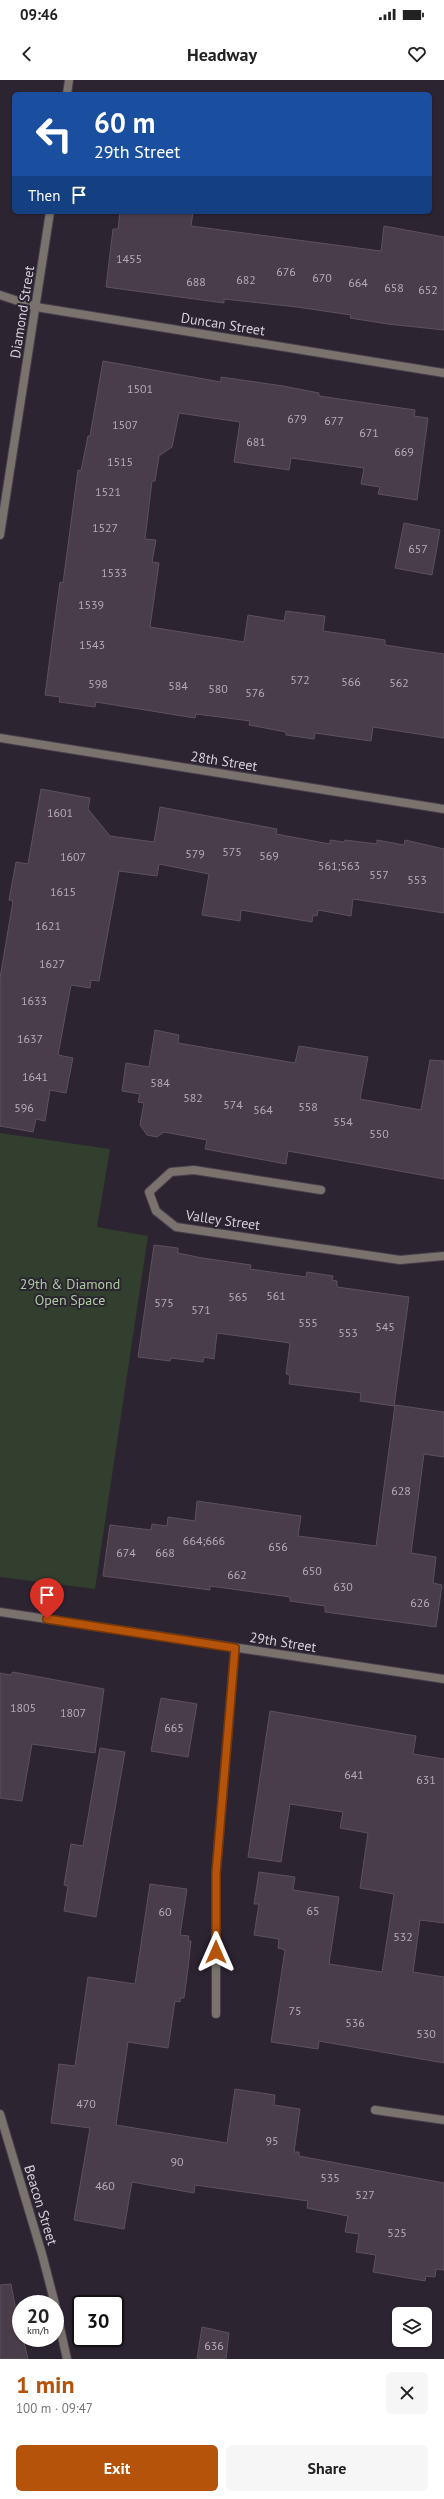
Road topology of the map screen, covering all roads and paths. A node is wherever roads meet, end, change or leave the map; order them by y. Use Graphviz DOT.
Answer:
graph roads {
  1 [pos="69,80"];
  2 [pos="67,92"];
  3 [pos="50,214"];
  4 [pos="0,295"];
  5 [pos="36,307"];
  6 [pos="444,373"];
  7 [pos="0,535"];
  8 [pos="0,738"];
  9 [pos="444,809"];
  10 [pos="321,1190"];
  11 [pos="444,1256"];
  12 [pos="0,1612"];
  13 [pos="235,1648"];
  14 [pos="444,1679"];
  15 [pos="216,2014"];
  16 [pos="376,2110"];
  17 [pos="0,2114"];
  18 [pos="444,2120"];
  19 [pos="53,2295"];
  20 [pos="64,2345"];
  21 [pos="67,2359"];
  1 -- 2 [label="street"];
  3 -- 5 [label="street, Diamond Street"];
  4 -- 5 [label="street, Duncan Street"];
  5 -- 6 [label="street, Duncan Street"];
  5 -- 7 [label="street, Diamond Street"];
  8 -- 9 [label="street, 28th Street"];
  10 -- 11 [label="street, Valley Street"];
  12 -- 13 [label="street, 29th Street"];
  13 -- 14 [label="street, 29th Street"];
  13 -- 15 [label="street"];
  16 -- 18 [label="street"];
  17 -- 19 [label="street, Beacon Street"];
  20 -- 21 [label="street, Beacon Street"];
}
